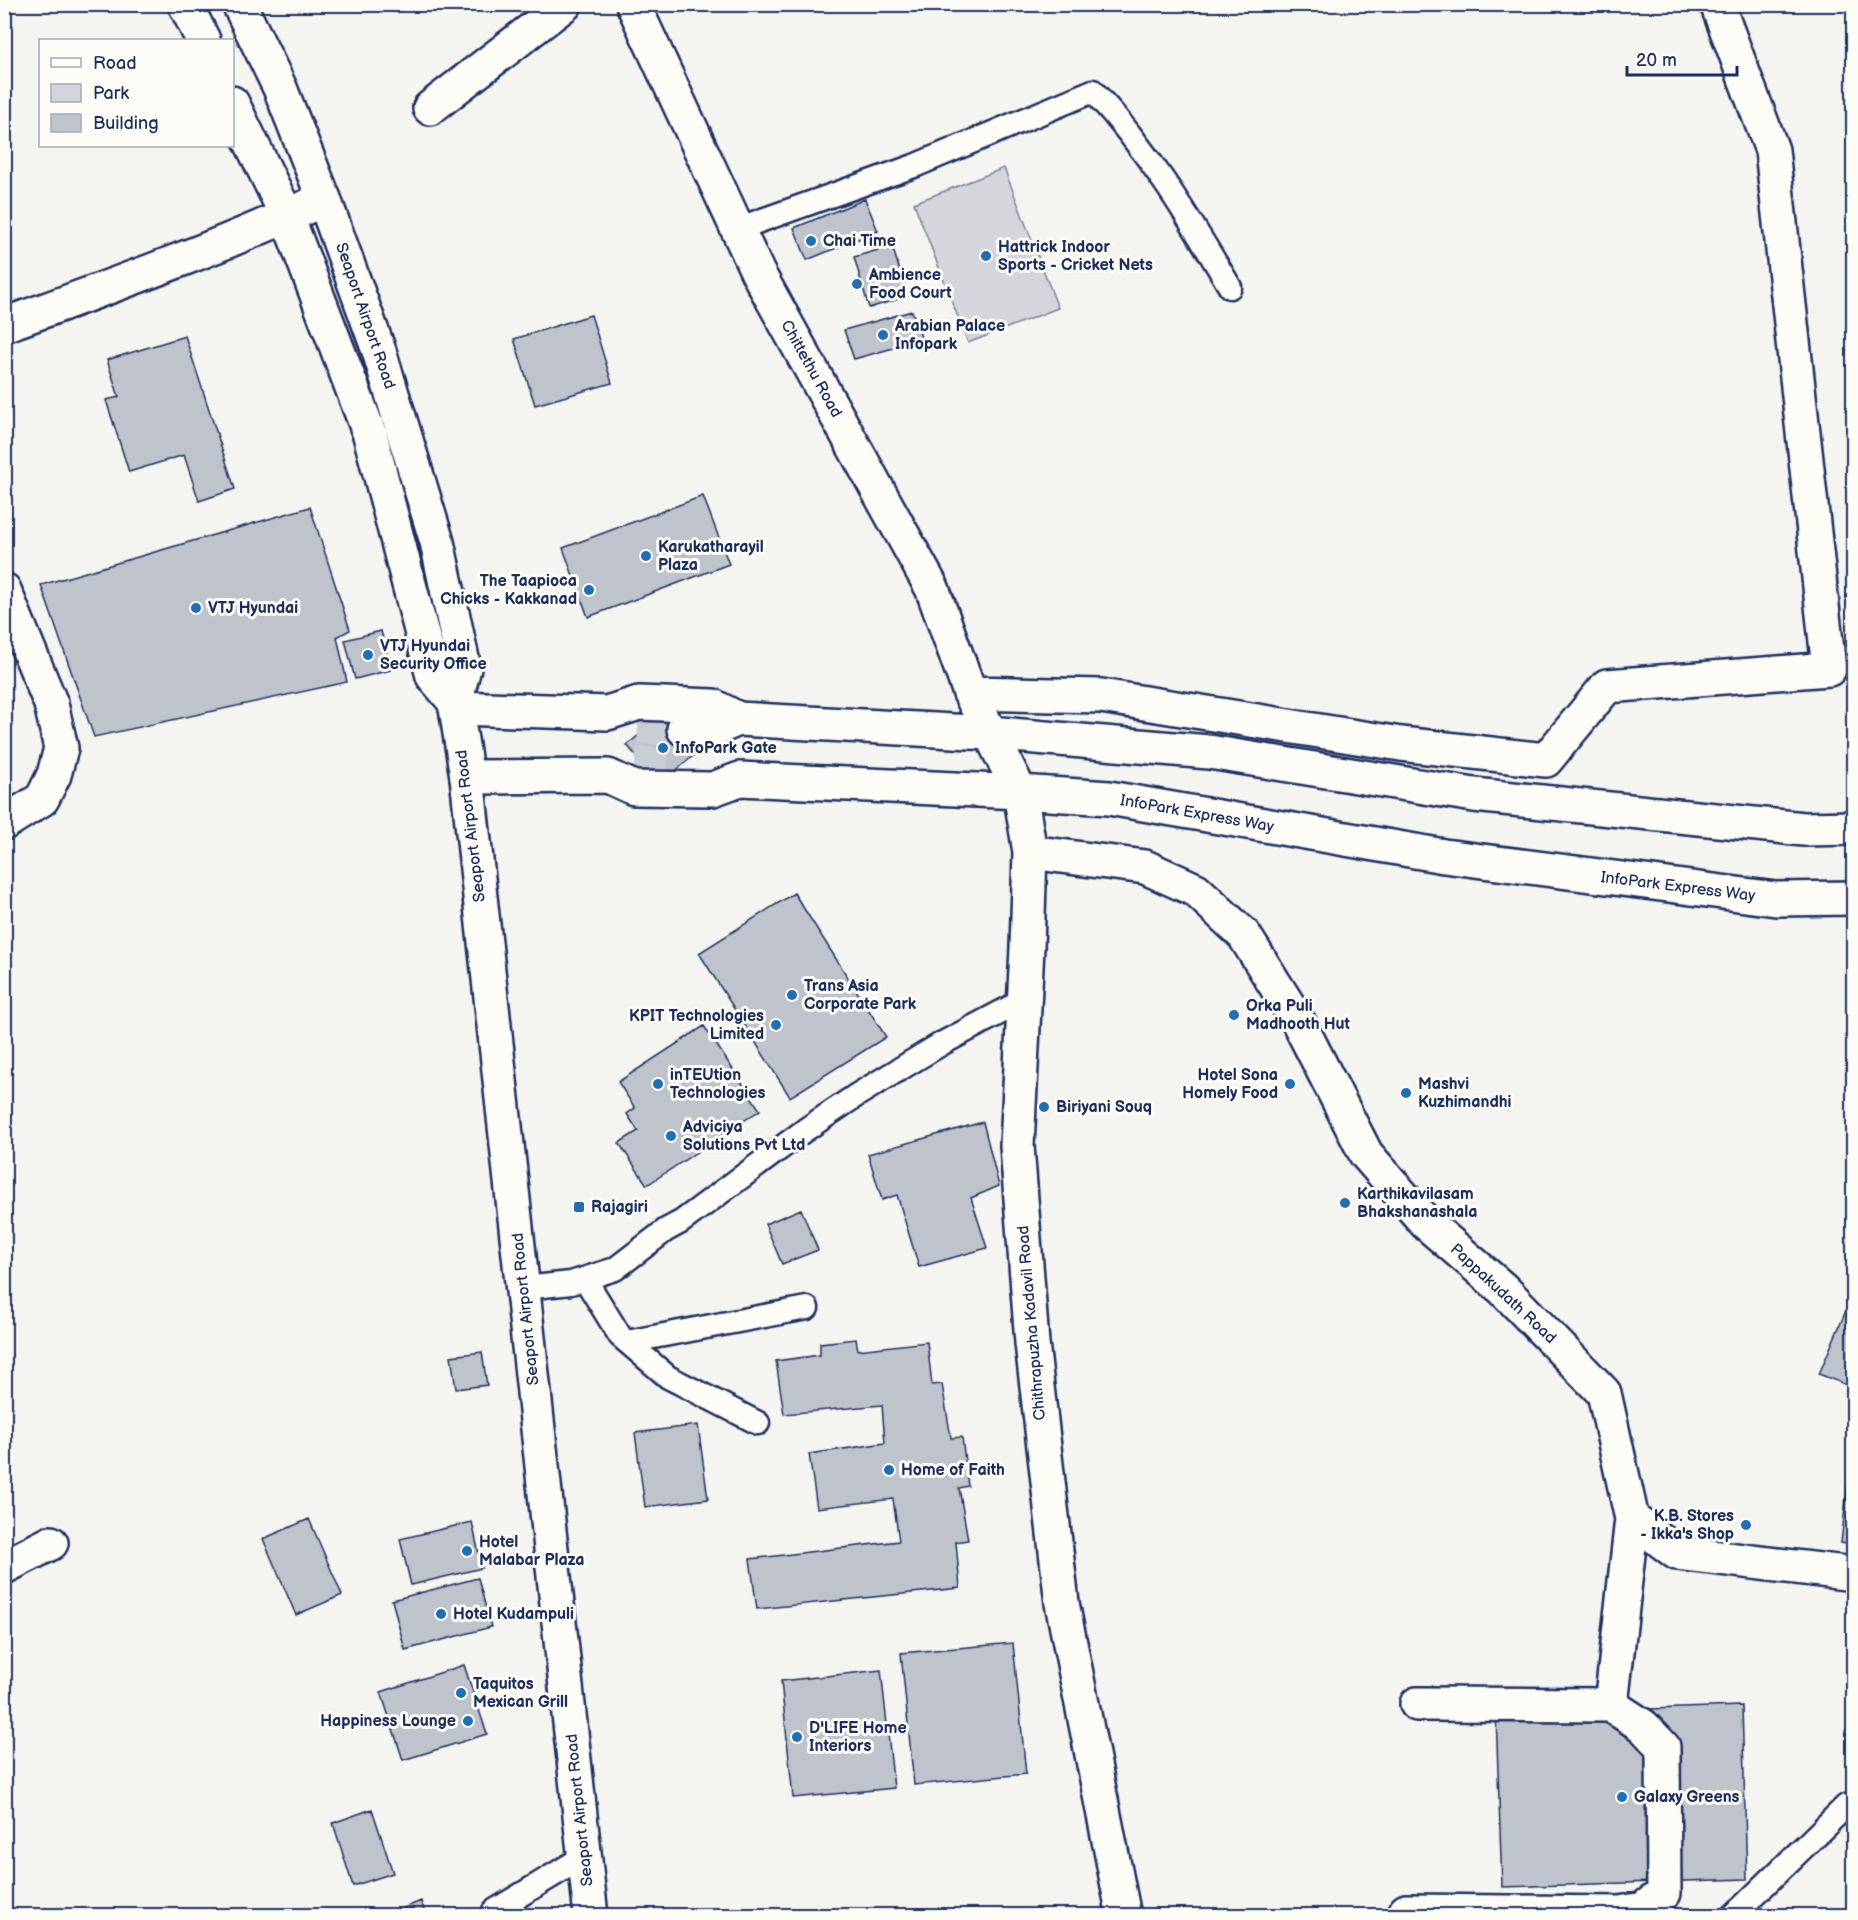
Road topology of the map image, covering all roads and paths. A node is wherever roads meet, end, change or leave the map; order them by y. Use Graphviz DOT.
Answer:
graph roads {
  1 [pos="185,4"];
  2 [pos="239,4"];
  3 [pos="565,4"];
  4 [pos="633,4"];
  5 [pos="1717,4"];
  6 [pos="202,39"];
  7 [pos="234,107"];
  8 [pos="430,108"];
  9 [pos="324,198"];
  10 [pos="286,216"];
  11 [pos="737,229"];
  12 [pos="1230,287"];
  13 [pos="4,325"];
  14 [pos="4,590"];
  15 [pos="970,693"];
  16 [pos="455,705"];
  17 [pos="607,713"];
  18 [pos="738,719"];
  19 [pos="638,727"];
  20 [pos="684,729"];
  21 [pos="989,733"];
  22 [pos="682,766"];
  23 [pos="467,777"];
  24 [pos="740,779"];
  25 [pos="1020,792"];
  26 [pos="4,823"];
  27 [pos="1854,828"];
  28 [pos="1030,852"];
  29 [pos="1854,898"];
  30 [pos="1024,1000"];
  31 [pos="585,1279"];
  32 [pos="524,1288"];
  33 [pos="807,1308"];
  34 [pos="627,1342"];
  35 [pos="758,1423"];
  36 [pos="1632,1519"];
  37 [pos="51,1544"];
  38 [pos="4,1567"];
  39 [pos="1854,1574"];
  40 [pos="1417,1704"];
  41 [pos="1611,1705"];
  42 [pos="1854,1804"];
  43 [pos="585,1856"];
  44 [pos="1406,1911"];
  45 [pos="493,1916"];
  46 [pos="591,1916"];
  47 [pos="1124,1916"];
  48 [pos="1733,1916"];
  1 -- 6 [label="street"];
  2 -- 9 [label="street, Seaport Airport Road"];
  3 -- 8 [label="street"];
  4 -- 11 [label="street, Chittethu Road"];
  5 -- 15 [label="street"];
  7 -- 10 [label="street"];
  9 -- 10 [label="street"];
  9 -- 16 [label="street, Seaport Airport Road"];
  10 -- 13 [label="street"];
  10 -- 16 [label="street"];
  11 -- 12 [label="lane"];
  11 -- 15 [label="street, Chittethu Road"];
  14 -- 26 [label="street"];
  15 -- 21 [label="street, Chittethu Road"];
  16 -- 17 [label="street"];
  16 -- 23 [label="street, Seaport Airport Road"];
  17 -- 18 [label="street"];
  17 -- 19 [label="street"];
  18 -- 20 [label="street"];
  18 -- 21 [label="street"];
  21 -- 25 [label="street, Chithrapuzha Kadavil Road"];
  21 -- 27 [label="street"];
  22 -- 24 [label="street"];
  23 -- 24 [label="street, InfoPark Express Way"];
  23 -- 32 [label="street, Seaport Airport Road"];
  24 -- 25 [label="street, InfoPark Express Way"];
  25 -- 28 [label="street, Chithrapuzha Kadavil Road"];
  25 -- 29 [label="street, InfoPark Express Way"];
  28 -- 30 [label="street, Chithrapuzha Kadavil Road"];
  28 -- 36 [label="street, Pappakudath Road"];
  30 -- 31 [label="lane"];
  30 -- 47 [label="street, Chithrapuzha Kadavil Road"];
  31 -- 32 [label="lane"];
  31 -- 34 [label="lane"];
  32 -- 43 [label="street, Seaport Airport Road"];
  33 -- 34 [label="lane"];
  34 -- 35 [label="lane"];
  36 -- 39 [label="street"];
  36 -- 41 [label="street, Pappakudath Road"];
  37 -- 38 [label="street"];
  40 -- 41 [label="street"];
  41 -- 44 [label="street"];
  42 -- 48 [label="lane"];
  43 -- 45 [label="lane"];
  43 -- 46 [label="street, Seaport Airport Road"];
}
